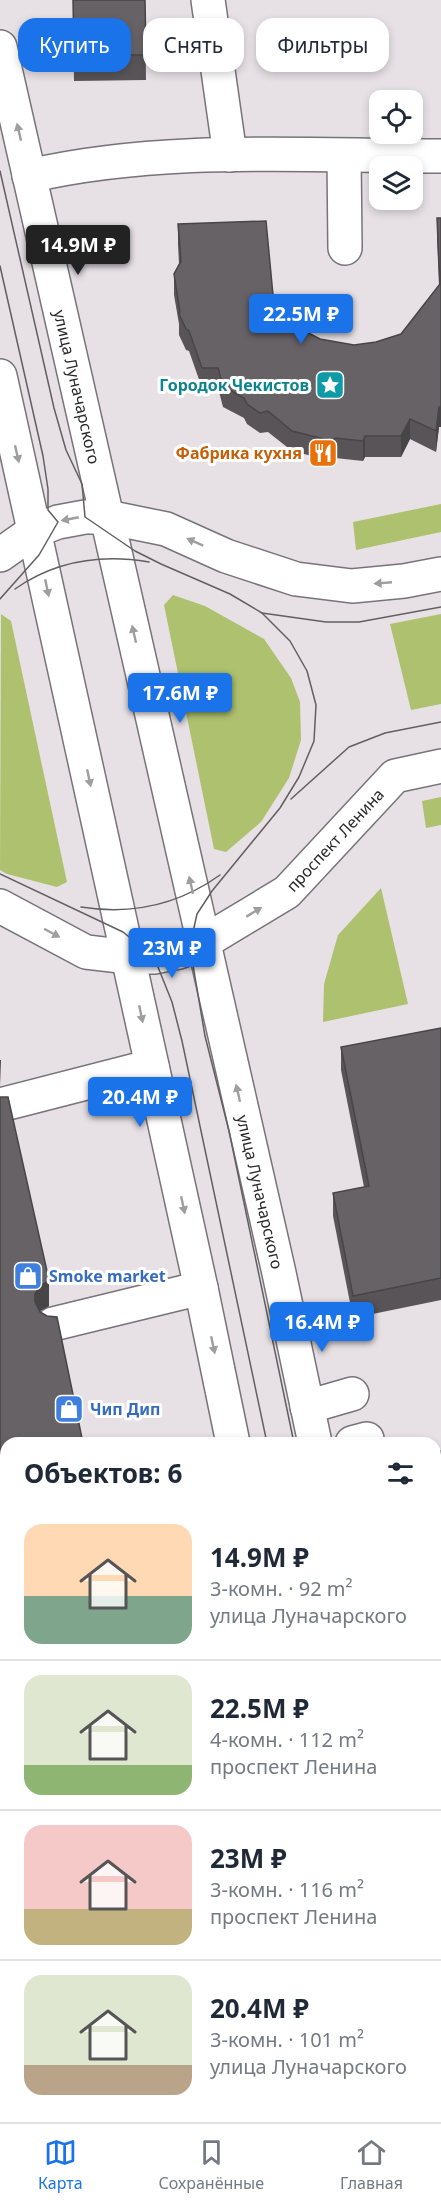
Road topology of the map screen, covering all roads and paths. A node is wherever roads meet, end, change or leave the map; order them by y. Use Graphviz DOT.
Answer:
graph roads {
  1 [pos="208,0"];
  2 [pos="0,47"];
  3 [pos="230,155"];
  4 [pos="344,156"];
  5 [pos="441,156"];
  6 [pos="29,176"];
  7 [pos="345,248"];
  8 [pos="0,376"];
  9 [pos="107,517"];
  10 [pos="34,531"];
  11 [pos="0,555"];
  12 [pos="441,574"];
  13 [pos="441,766"];
  14 [pos="0,906"];
  15 [pos="204,942"];
  16 [pos="129,957"];
  17 [pos="152,1066"];
  18 [pos="4,1104"];
  19 [pos="201,1288"];
  20 [pos="53,1324"];
  21 [pos="352,1394"];
  22 [pos="307,1407"];
  23 [pos="232,1437"];
  24 [pos="314,1437"];
  1 -- 3 [label="main road"];
  6 -- 2 [label="main road, улица Луначарского, one-way"];
  3 -- 4 [label="main road"];
  3 -- 6 [label="main road"];
  4 -- 5 [label="main road"];
  4 -- 7 [label="main road"];
  6 -- 9 [label="main road, улица Луначарского"];
  8 -- 10 [label="main road, one-way"];
  9 -- 10 [label="main road, one-way"];
  12 -- 9 [label="main road, one-way"];
  15 -- 9 [label="main road, улица Луначарского, one-way"];
  10 -- 11 [label="main road"];
  10 -- 16 [label="main road, one-way"];
  15 -- 13 [label="main road, проспект Ленина, one-way"];
  14 -- 16 [label="main road, проспект Ленина, one-way"];
  15 -- 16 [label="main road, проспект Ленина"];
  22 -- 15 [label="main road, улица Луначарского, one-way"];
  16 -- 17 [label="main road, one-way"];
  17 -- 18 [label="main road"];
  17 -- 19 [label="main road, one-way"];
  19 -- 20 [label="main road"];
  19 -- 23 [label="main road, one-way"];
  21 -- 22 [label="main road"];
  22 -- 24 [label="main road, улица Луначарского"];
}
